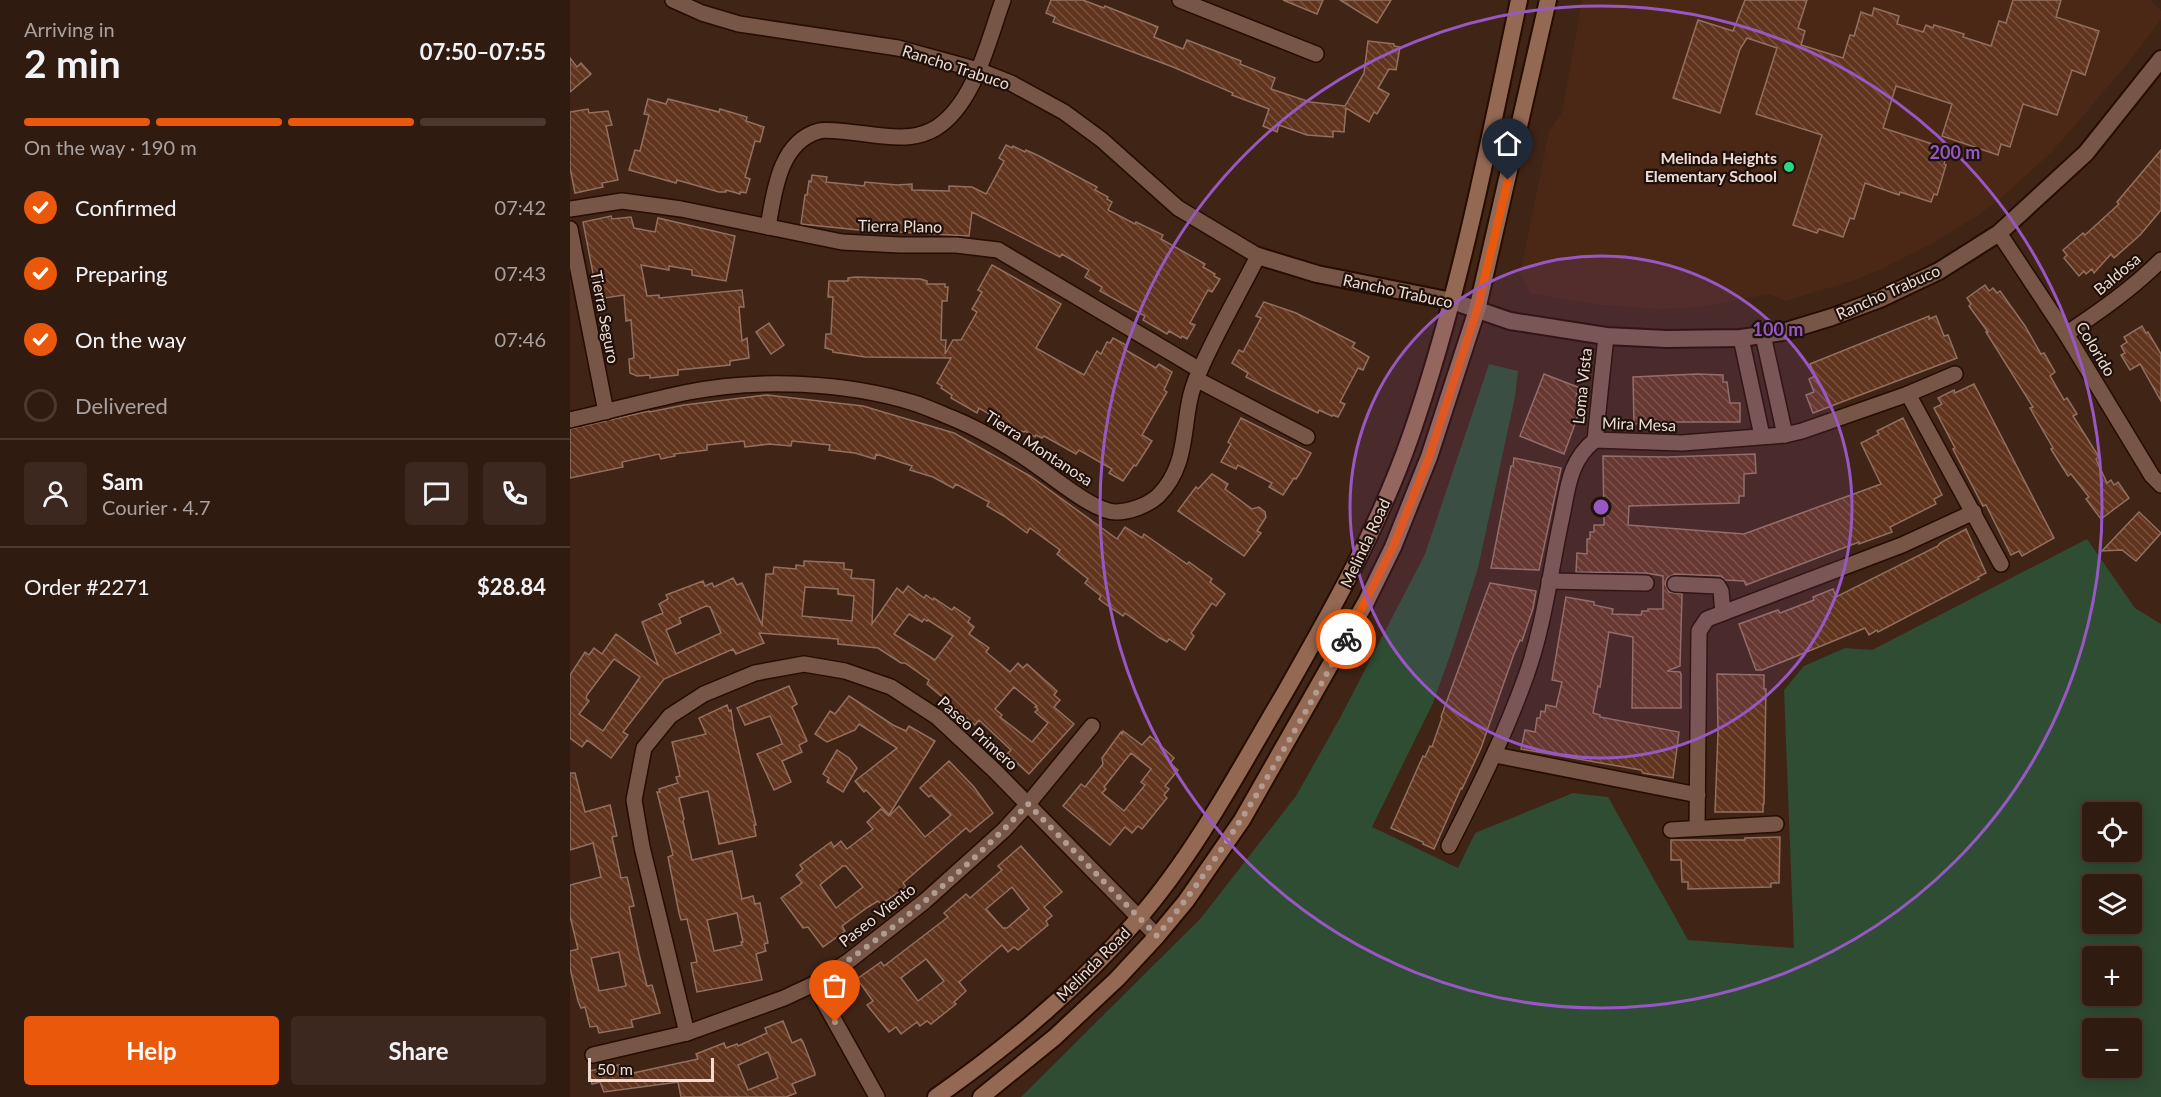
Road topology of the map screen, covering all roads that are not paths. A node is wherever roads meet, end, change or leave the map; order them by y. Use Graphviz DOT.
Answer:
graph roads {
  1 [pos="673,0"];
  2 [pos="1003,0"];
  3 [pos="1179,0"];
  4 [pos="1519,0"];
  5 [pos="1548,0"];
  6 [pos="1316,54"];
  7 [pos="2161,59"];
  8 [pos="978,70"];
  9 [pos="570,209"];
  10 [pos="768,227"];
  11 [pos="570,229"];
  12 [pos="1999,233"];
  13 [pos="1258,256"];
  14 [pos="2161,260"];
  15 [pos="1452,301"];
  16 [pos="1477,310"];
  17 [pos="2066,334"];
  18 [pos="1763,335"];
  19 [pos="1606,336"];
  20 [pos="1741,338"];
  21 [pos="1956,374"];
  22 [pos="1198,375"];
  23 [pos="1908,394"];
  24 [pos="606,412"];
  25 [pos="570,420"];
  26 [pos="1785,435"];
  27 [pos="1762,436"];
  28 [pos="1307,437"];
  29 [pos="1595,440"];
  30 [pos="2161,485"];
  31 [pos="1974,512"];
  32 [pos="2001,564"];
  33 [pos="1549,581"];
  34 [pos="1646,584"];
  35 [pos="1675,584"];
  36 [pos="1723,613"];
  37 [pos="1092,726"];
  38 [pos="1494,755"];
  39 [pos="1698,795"];
  40 [pos="1028,804"];
  41 [pos="1776,824"];
  42 [pos="1698,828"];
  43 [pos="1671,830"];
  44 [pos="1449,846"];
  45 [pos="1139,918"];
  46 [pos="1157,936"];
  47 [pos="814,984"];
  48 [pos="687,1034"];
  49 [pos="593,1055"];
  50 [pos="877,1097"];
  51 [pos="936,1097"];
  52 [pos="981,1097"];
  1 -- 8 [label="street, Rancho Trabuco"];
  2 -- 8 [label="street"];
  3 -- 6 [label="street"];
  4 -- 15 [label="main road, Melinda Road"];
  5 -- 16 [label="main road, Melinda Road"];
  7 -- 12 [label="street, Rancho Trabuco"];
  8 -- 10 [label="street"];
  8 -- 13 [label="street, Rancho Trabuco"];
  9 -- 10 [label="street, Tierra Plano"];
  10 -- 22 [label="street, Tierra Plano"];
  11 -- 24 [label="street, Tierra Seguro"];
  12 -- 17 [label="street, Colorido"];
  12 -- 18 [label="street, Rancho Trabuco"];
  13 -- 15 [label="street, Rancho Trabuco"];
  13 -- 22 [label="street, Tierra Montanosa"];
  14 -- 17 [label="street, Baldosa"];
  15 -- 16 [label="street, Rancho Trabuco"];
  15 -- 45 [label="main road, Melinda Road"];
  16 -- 19 [label="street, Rancho Trabuco"];
  16 -- 46 [label="main road, Melinda Road"];
  17 -- 30 [label="street, Colorido"];
  18 -- 20 [label="street, Rancho Trabuco"];
  18 -- 26 [label="street"];
  19 -- 20 [label="street, Rancho Trabuco"];
  19 -- 29 [label="street, Loma Vista"];
  20 -- 27 [label="street"];
  21 -- 23 [label="street, Mira Mesa"];
  22 -- 24 [label="street, Tierra Montanosa"];
  22 -- 28 [label="street, Tierra Plano"];
  23 -- 26 [label="street, Mira Mesa"];
  23 -- 31 [label="street"];
  24 -- 25 [label="street, Tierra Montanosa"];
  26 -- 27 [label="street, Mira Mesa"];
  27 -- 29 [label="street, Mira Mesa"];
  29 -- 33 [label="street, Mira Mesa"];
  31 -- 32 [label="street"];
  31 -- 36 [label="street"];
  33 -- 34 [label="street"];
  33 -- 38 [label="street, Mira Mesa"];
  35 -- 36 [label="street"];
  36 -- 39 [label="street"];
  37 -- 40 [label="street, Paseo Viento"];
  38 -- 39 [label="street"];
  38 -- 44 [label="street, Mira Mesa"];
  39 -- 42 [label="street"];
  40 -- 45 [label="street, Paseo Primero"];
  40 -- 47 [label="street, Paseo Viento"];
  40 -- 48 [label="street, Paseo Primero"];
  41 -- 42 [label="street"];
  42 -- 43 [label="street"];
  45 -- 46 [label="street, Paseo Primero"];
  45 -- 51 [label="main road, Melinda Road"];
  46 -- 52 [label="main road, Melinda Road"];
  47 -- 48 [label="street, Paseo Viento"];
  47 -- 50 [label="street"];
  48 -- 49 [label="street, Paseo Viento"];
}
